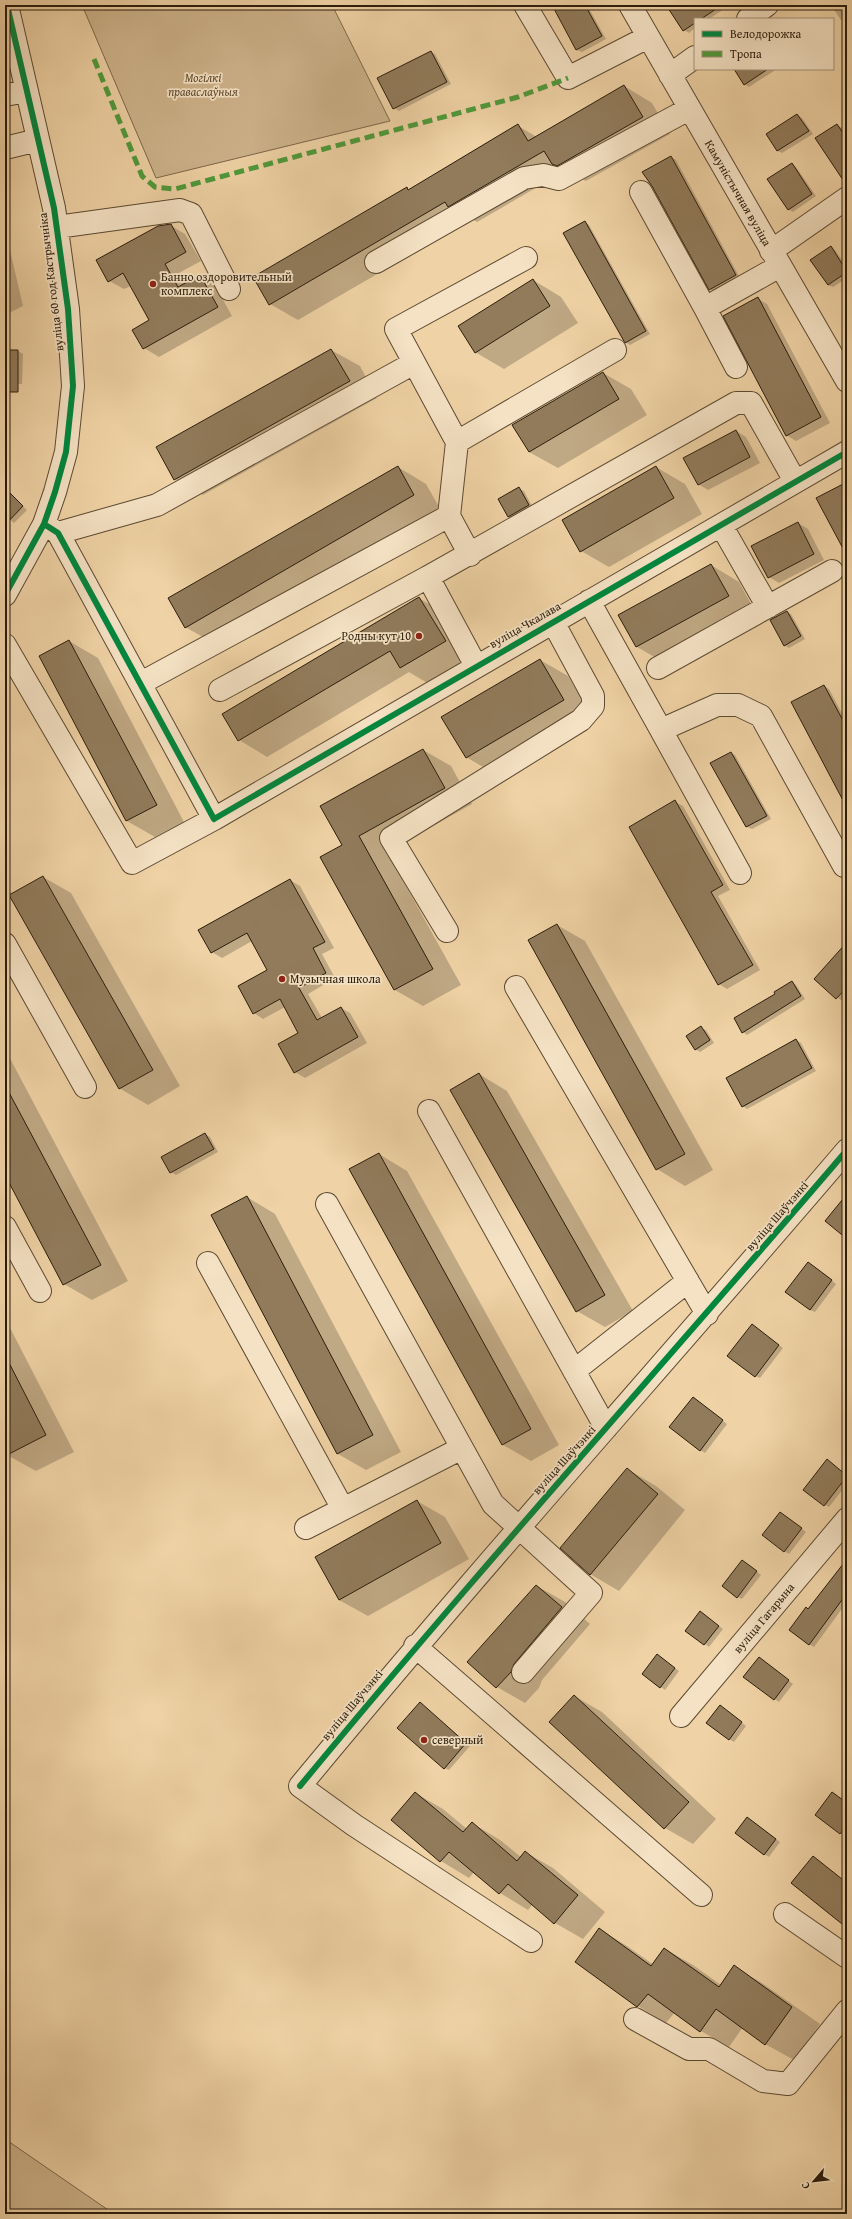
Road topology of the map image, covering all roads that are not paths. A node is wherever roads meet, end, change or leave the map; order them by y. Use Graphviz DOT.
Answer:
graph roads {
  1 [pos="8,5"];
  2 [pos="525,5"];
  3 [pos="630,5"];
  4 [pos="767,5"];
  5 [pos="749,18"];
  6 [pos="648,37"];
  7 [pos="694,58"];
  8 [pos="670,75"];
  9 [pos="27,91"];
  10 [pos="5,95"];
  11 [pos="690,109"];
  12 [pos="38,140"];
  13 [pos="5,148"];
  14 [pos="641,192"];
  15 [pos="847,198"];
  16 [pos="56,227"];
  17 [pos="526,258"];
  18 [pos="776,258"];
  19 [pos="376,262"];
  20 [pos="229,289"];
  21 [pos="705,308"];
  22 [pos="615,350"];
  23 [pos="414,363"];
  24 [pos="736,367"];
  25 [pos="847,381"];
  26 [pos="457,442"];
  27 [pos="847,452"];
  28 [pos="795,481"];
  29 [pos="449,516"];
  30 [pos="721,525"];
  31 [pos="51,529"];
  32 [pos="470,555"];
  33 [pos="832,571"];
  34 [pos="428,577"];
  35 [pos="5,595"];
  36 [pos="589,601"];
  37 [pos="768,607"];
  38 [pos="553,622"];
  39 [pos="5,645"];
  40 [pos="476,666"];
  41 [pos="658,668"];
  42 [pos="141,684"];
  43 [pos="220,690"];
  44 [pos="661,730"];
  45 [pos="214,819"];
  46 [pos="844,866"];
  47 [pos="740,873"];
  48 [pos="447,931"];
  49 [pos="5,944"];
  50 [pos="516,987"];
  51 [pos="85,1087"];
  52 [pos="429,1111"];
  53 [pos="847,1150"];
  54 [pos="327,1204"];
  55 [pos="5,1227"];
  56 [pos="208,1263"];
  57 [pos="688,1281"];
  58 [pos="40,1291"];
  59 [pos="707,1314"];
  60 [pos="574,1371"];
  61 [pos="606,1428"];
  62 [pos="462,1448"];
  63 [pos="343,1509"];
  64 [pos="847,1519"];
  65 [pos="519,1526"];
  66 [pos="306,1528"];
  67 [pos="415,1646"];
  68 [pos="523,1672"];
  69 [pos="681,1716"];
  70 [pos="701,1895"];
  71 [pos="785,1914"];
  72 [pos="531,1941"];
  73 [pos="847,1957"];
  74 [pos="847,2011"];
  75 [pos="635,2019"];
  1 -- 9 [label="street, вуліца 60 год Кастрычніка"];
  2 -- 6 [label="street"];
  3 -- 6 [label="street, Камуністычная вуліца"];
  4 -- 5 [label="street"];
  6 -- 8 [label="street, Камуністычная вуліца"];
  7 -- 8 [label="street"];
  8 -- 11 [label="street, Камуністычная вуліца"];
  9 -- 10 [label="street"];
  9 -- 12 [label="street, вуліца 60 год Кастрычніка"];
  11 -- 18 [label="street, Камуністычная вуліца"];
  11 -- 19 [label="street"];
  12 -- 13 [label="street"];
  12 -- 16 [label="street, вуліца 60 год Кастрычніка"];
  14 -- 21 [label="street"];
  15 -- 18 [label="street"];
  16 -- 20 [label="street"];
  16 -- 31 [label="street, вуліца 60 год Кастрычніка"];
  17 -- 23 [label="street"];
  18 -- 21 [label="street"];
  18 -- 25 [label="street, Камуністычная вуліца"];
  21 -- 24 [label="street"];
  22 -- 26 [label="street"];
  23 -- 26 [label="street"];
  23 -- 31 [label="street"];
  26 -- 29 [label="street"];
  27 -- 28 [label="street, вуліца Чкалава"];
  28 -- 30 [label="street, вуліца Чкалава"];
  28 -- 32 [label="street"];
  29 -- 32 [label="street"];
  29 -- 42 [label="street"];
  30 -- 36 [label="street, вуліца Чкалава"];
  30 -- 37 [label="street"];
  31 -- 35 [label="street, вуліца 60 год Кастрычніка"];
  31 -- 42 [label="street"];
  32 -- 34 [label="street"];
  33 -- 37 [label="street"];
  34 -- 40 [label="street"];
  34 -- 43 [label="street"];
  36 -- 38 [label="street, вуліца Чкалава"];
  36 -- 44 [label="street"];
  37 -- 41 [label="street"];
  38 -- 40 [label="street, вуліца Чкалава"];
  38 -- 48 [label="street"];
  39 -- 45 [label="street, вуліца Чкалава"];
  40 -- 45 [label="street, вуліца Чкалава"];
  42 -- 45 [label="street"];
  44 -- 46 [label="street"];
  44 -- 47 [label="street"];
  49 -- 51 [label="street"];
  50 -- 57 [label="street"];
  52 -- 60 [label="street"];
  53 -- 59 [label="street, вуліца Шаўчэнкі"];
  54 -- 62 [label="street"];
  55 -- 58 [label="street"];
  56 -- 63 [label="street"];
  57 -- 59 [label="street"];
  57 -- 60 [label="street"];
  59 -- 61 [label="street, вуліца Шаўчэнкі"];
  60 -- 61 [label="street"];
  61 -- 65 [label="street, вуліца Шаўчэнкі"];
  62 -- 63 [label="street"];
  62 -- 65 [label="street"];
  63 -- 66 [label="street"];
  64 -- 69 [label="street, вуліца Гагарына"];
  65 -- 67 [label="street, вуліца Шаўчэнкі"];
  65 -- 68 [label="street"];
  67 -- 70 [label="street"];
  67 -- 72 [label="street, вуліца Шаўчэнкі"];
  71 -- 73 [label="street"];
  74 -- 75 [label="street"];
}
